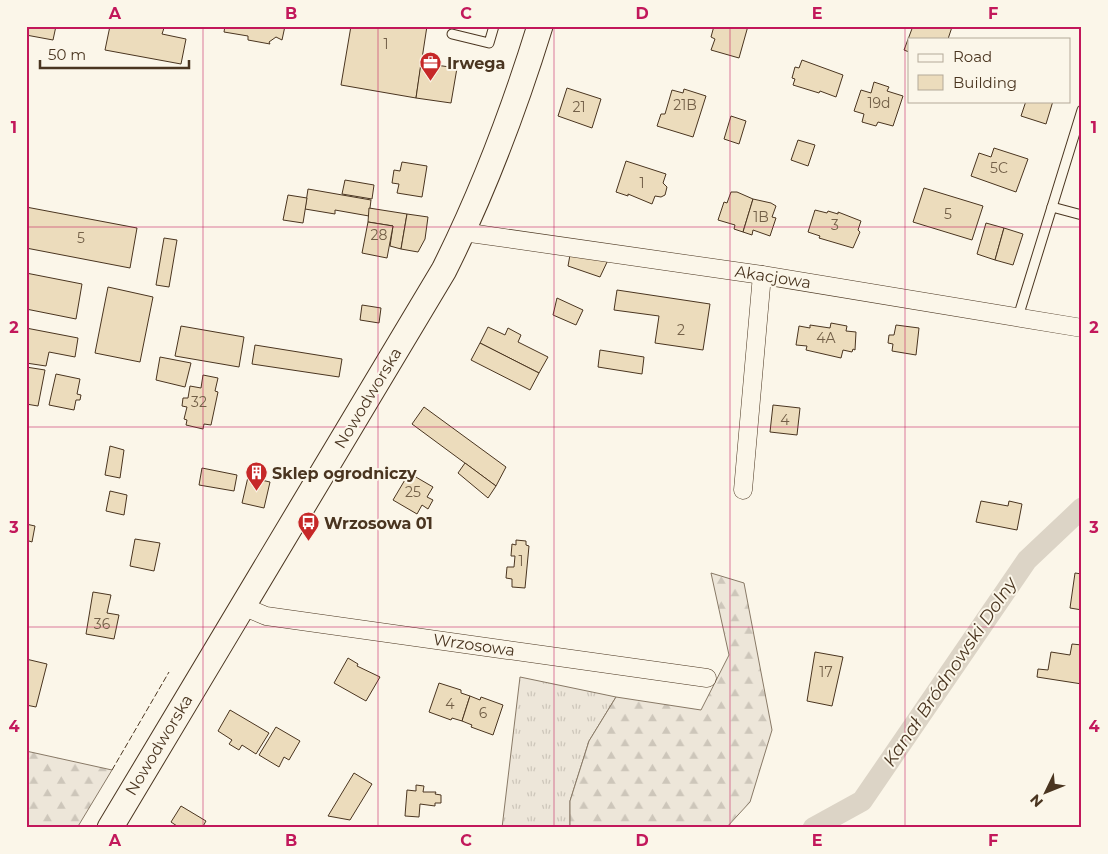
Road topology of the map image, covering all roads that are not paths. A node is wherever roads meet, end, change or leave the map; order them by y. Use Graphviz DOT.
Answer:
graph roads {
  1 [pos="494,26"];
  2 [pos="540,26"];
  3 [pos="452,34"];
  4 [pos="1082,110"];
  5 [pos="1052,207"];
  6 [pos="1082,215"];
  7 [pos="462,232"];
  8 [pos="762,275"];
  9 [pos="1018,317"];
  10 [pos="1082,328"];
  11 [pos="744,490"];
  12 [pos="242,606"];
  13 [pos="707,678"];
  14 [pos="113,827"];
  1 -- 3 [label="lane"];
  2 -- 7 [label="main road, Nowodworska"];
  4 -- 5 [label="lane"];
  5 -- 6 [label="lane"];
  5 -- 9 [label="lane"];
  7 -- 8 [label="street, Akacjowa"];
  7 -- 12 [label="main road, Nowodworska"];
  8 -- 9 [label="street, Akacjowa"];
  8 -- 11 [label="street"];
  9 -- 10 [label="street, Akacjowa"];
  12 -- 13 [label="street, Wrzosowa"];
  12 -- 14 [label="main road, Nowodworska"];
}
